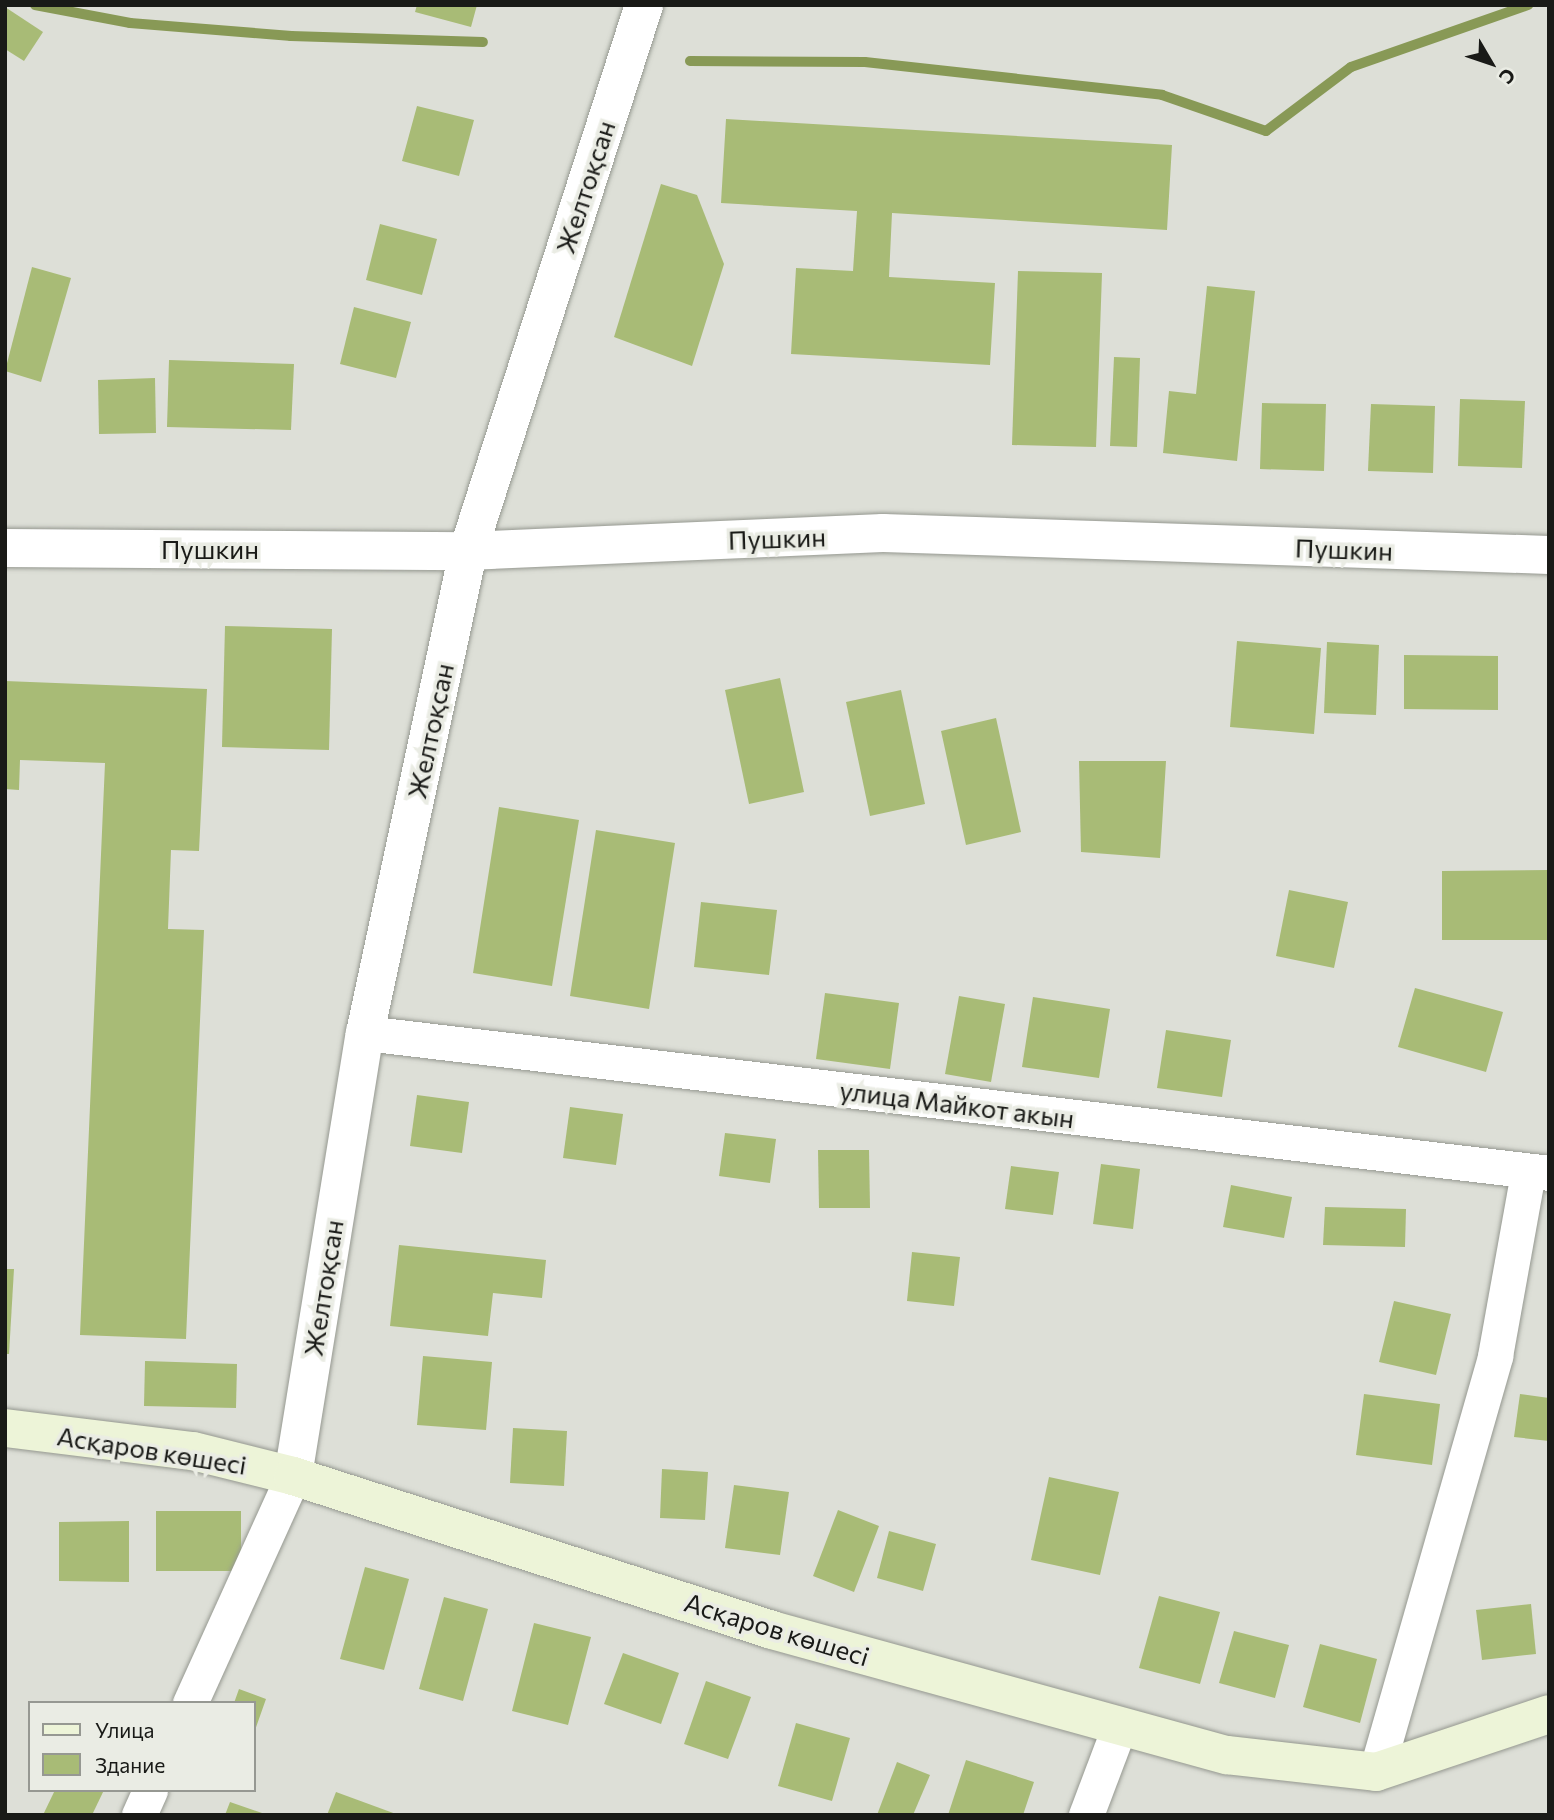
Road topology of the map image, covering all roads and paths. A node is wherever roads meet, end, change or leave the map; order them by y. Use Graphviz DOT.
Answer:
graph roads {
  1 [pos="644,5"];
  2 [pos="5,548"];
  3 [pos="468,551"];
  4 [pos="1549,555"];
  5 [pos="365,1033"];
  6 [pos="1538,1172"];
  7 [pos="5,1428"];
  8 [pos="293,1476"];
  9 [pos="191,1701"];
  10 [pos="1549,1714"];
  11 [pos="1120,1725"];
  12 [pos="1376,1772"];
  13 [pos="149,1792"];
  14 [pos="139,1815"];
  15 [pos="1086,1815"];
  1 -- 3 [label="street, Желтоқсан"];
  2 -- 3 [label="street, Пушкин"];
  3 -- 4 [label="street, Пушкин"];
  3 -- 5 [label="street, Желтоқсан"];
  5 -- 6 [label="street, улица Майкот акын"];
  5 -- 8 [label="street, Желтоқсан"];
  6 -- 12 [label="street"];
  7 -- 8 [label="main road, Асқаров көшесі"];
  8 -- 9 [label="street"];
  8 -- 11 [label="main road, Асқаров көшесі"];
  10 -- 12 [label="main road, Асқаров көшесі"];
  11 -- 12 [label="main road, Асқаров көшесі"];
  11 -- 15 [label="street"];
  13 -- 14 [label="street"];
}
